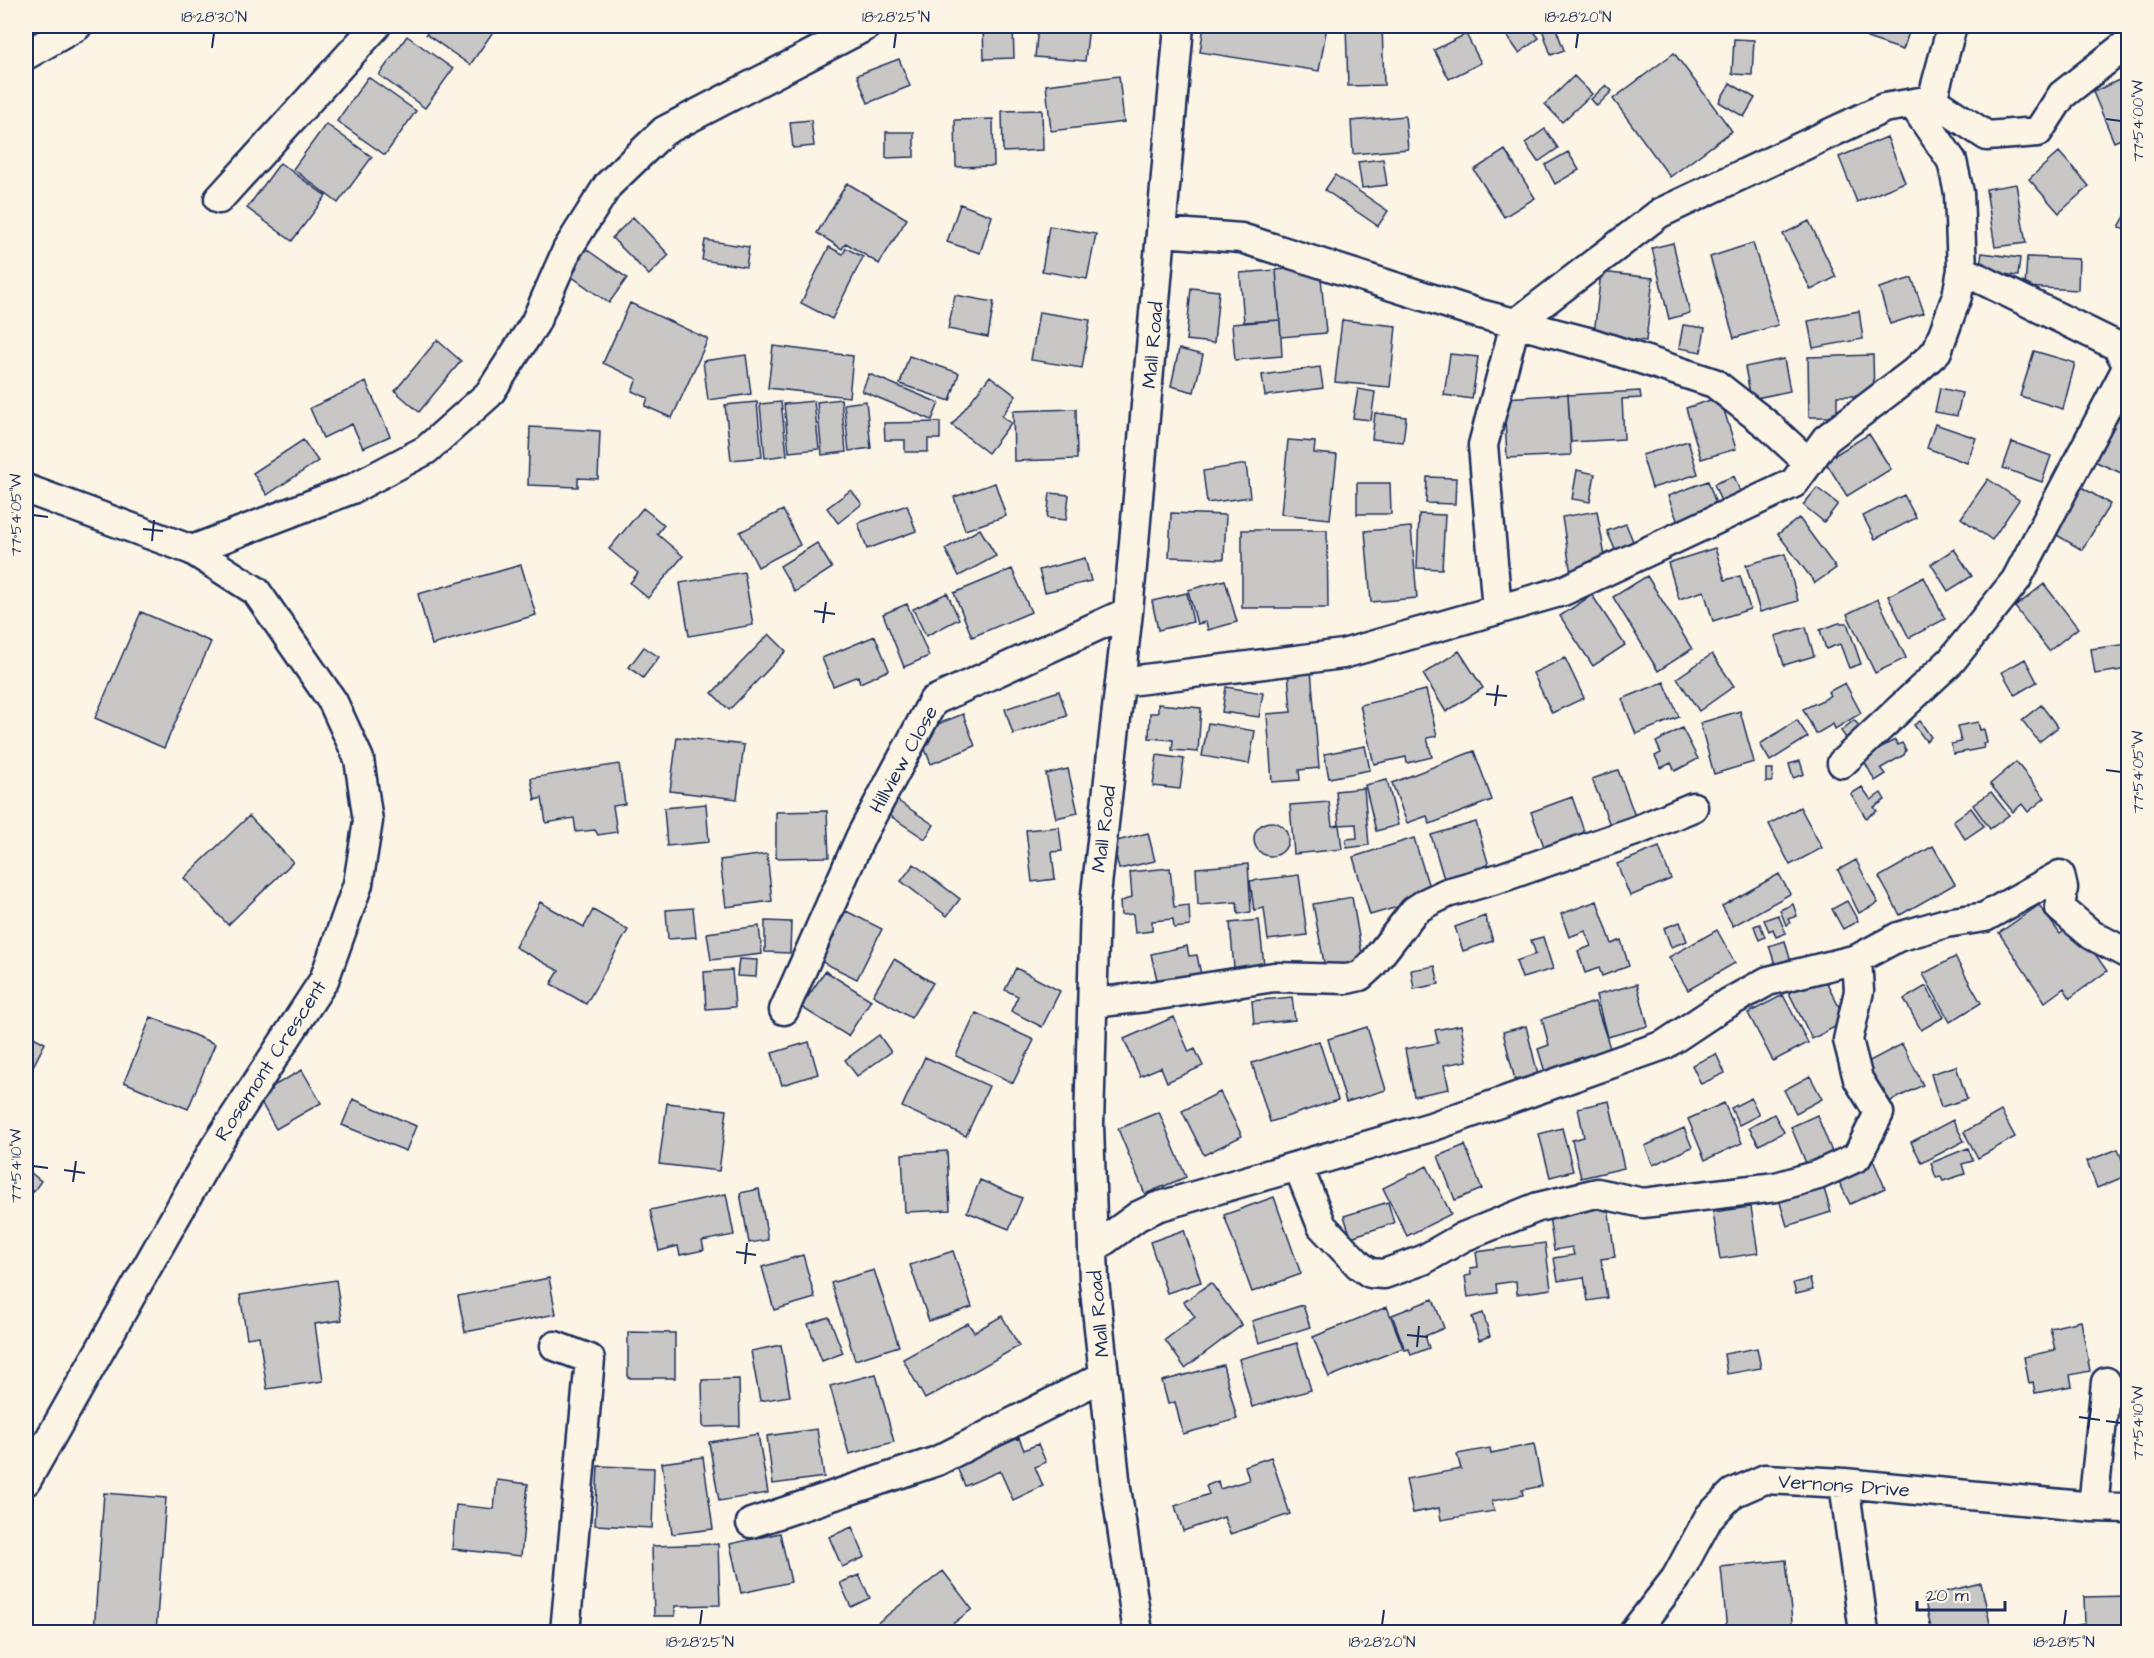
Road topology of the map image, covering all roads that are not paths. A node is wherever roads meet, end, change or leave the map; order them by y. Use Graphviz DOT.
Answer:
graph roads {
  1 [pos="77,26"];
  2 [pos="376,26"];
  3 [pos="866,26"];
  4 [pos="1179,26"];
  5 [pos="1952,26"];
  6 [pos="2128,43"];
  7 [pos="26,55"];
  8 [pos="1923,102"];
  9 [pos="219,199"];
  10 [pos="1162,232"];
  11 [pos="1962,270"];
  12 [pos="1515,324"];
  13 [pos="2128,366"];
  14 [pos="1809,463"];
  15 [pos="26,489"];
  16 [pos="192,550"];
  17 [pos="1497,610"];
  18 [pos="1128,612"];
  19 [pos="1121,682"];
  20 [pos="1842,764"];
  21 [pos="1692,807"];
  22 [pos="2128,954"];
  23 [pos="1857,959"];
  24 [pos="1093,1003"];
  25 [pos="784,1010"];
  26 [pos="1298,1166"];
  27 [pos="1093,1249"];
  28 [pos="555,1346"];
  29 [pos="1104,1376"];
  30 [pos="2106,1382"];
  31 [pos="26,1481"];
  32 [pos="1844,1483"];
  33 [pos="2093,1507"];
  34 [pos="2128,1508"];
  35 [pos="751,1523"];
  36 [pos="566,1632"];
  37 [pos="1138,1632"];
  38 [pos="1634,1632"];
  39 [pos="1864,1632"];
  1 -- 7 [label="street"];
  2 -- 9 [label="street"];
  3 -- 16 [label="street"];
  4 -- 10 [label="street, Mall Road"];
  5 -- 8 [label="street"];
  6 -- 8 [label="street"];
  8 -- 11 [label="street"];
  8 -- 12 [label="street"];
  10 -- 12 [label="street"];
  10 -- 18 [label="street, Mall Road"];
  11 -- 13 [label="street"];
  11 -- 14 [label="street"];
  12 -- 14 [label="street"];
  12 -- 17 [label="street"];
  13 -- 20 [label="street"];
  14 -- 17 [label="street"];
  15 -- 16 [label="street, Rosemont Crescent"];
  16 -- 31 [label="street, Rosemont Crescent"];
  17 -- 19 [label="street"];
  18 -- 19 [label="street, Mall Road"];
  18 -- 25 [label="street, Hillview Close"];
  19 -- 24 [label="street, Mall Road"];
  21 -- 24 [label="street"];
  22 -- 23 [label="street"];
  23 -- 26 [label="street"];
  23 -- 26 [label="street"];
  24 -- 27 [label="street, Mall Road"];
  26 -- 27 [label="street"];
  27 -- 29 [label="street, Mall Road"];
  28 -- 36 [label="street"];
  29 -- 35 [label="street"];
  29 -- 37 [label="street, Mall Road"];
  30 -- 33 [label="street"];
  32 -- 33 [label="street, Vernons Drive"];
  32 -- 38 [label="street, Vernons Drive"];
  32 -- 39 [label="street"];
  33 -- 34 [label="street, Vernons Drive"];
}
